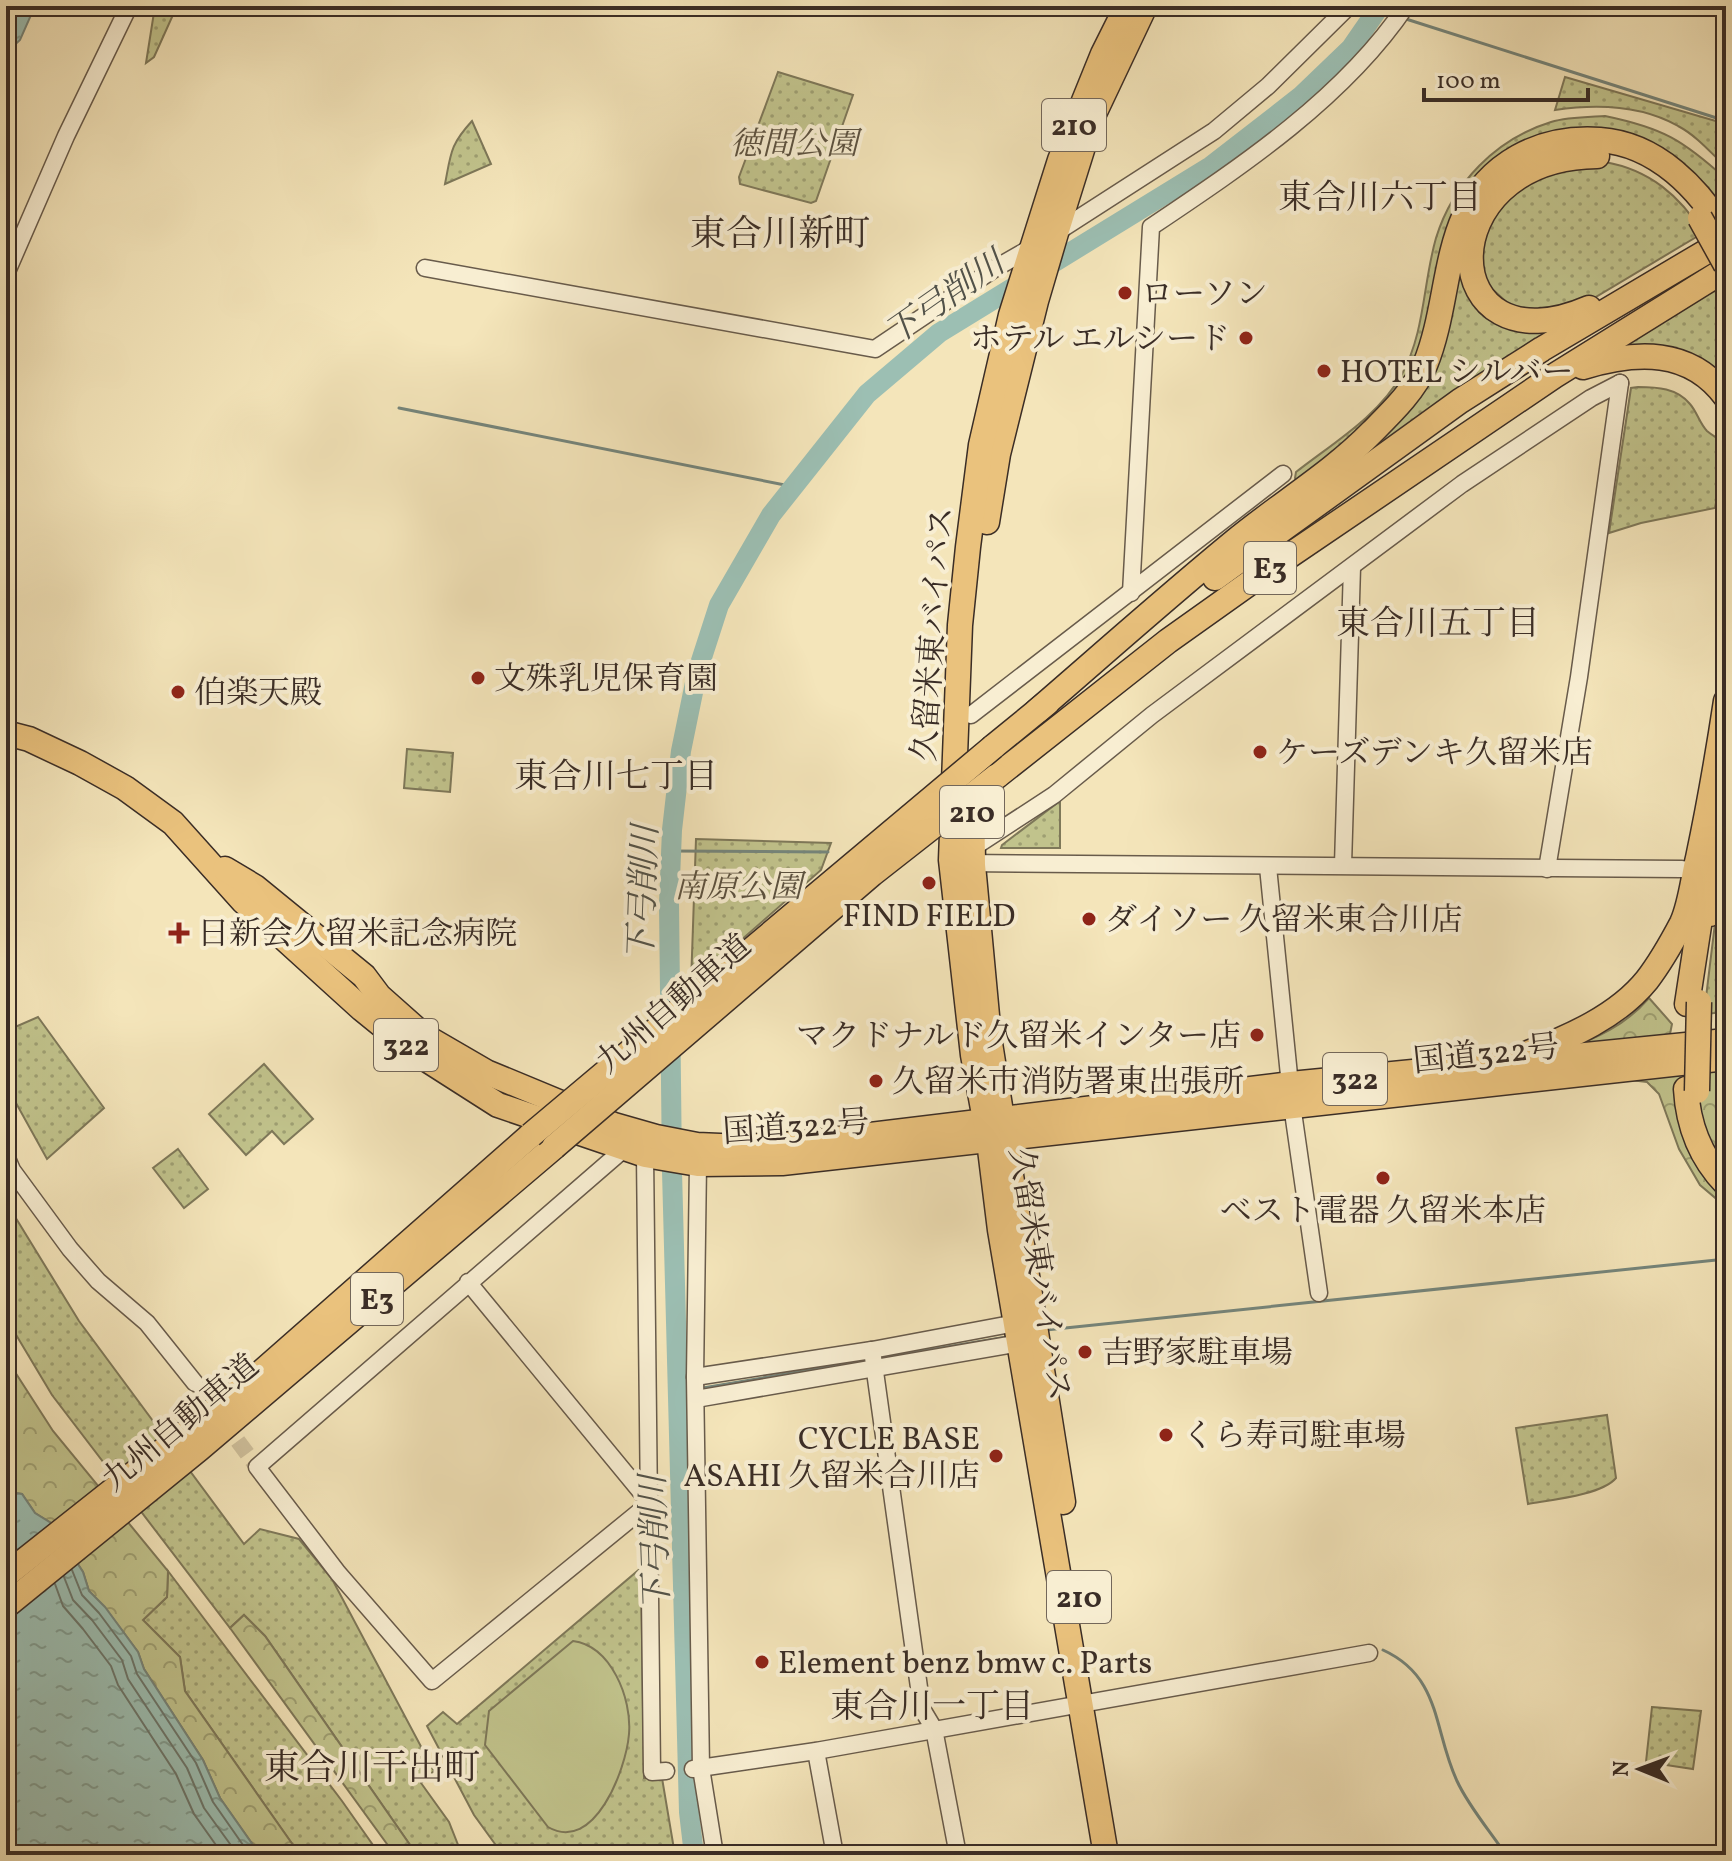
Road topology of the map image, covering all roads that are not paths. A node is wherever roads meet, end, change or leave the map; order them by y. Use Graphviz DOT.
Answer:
graph roads {
  1 [pos="129,6"];
  2 [pos="1127,6"];
  3 [pos="1145,6"];
  4 [pos="1349,6"];
  5 [pos="1406,6"];
  6 [pos="1705,213"];
  7 [pos="1056,233"];
  8 [pos="1726,237"];
  9 [pos="1032,247"];
  10 [pos="1726,267"];
  11 [pos="425,268"];
  12 [pos="6,274"];
  13 [pos="1641,289"];
  14 [pos="1554,376"];
  15 [pos="1726,397"];
  16 [pos="1283,474"];
  17 [pos="1352,567"];
  18 [pos="1131,593"];
  19 [pos="1726,701"];
  20 [pos="1037,711"];
  21 [pos="971,715"];
  22 [pos="6,733"];
  23 [pos="1714,784"];
  24 [pos="1726,822"];
  25 [pos="965,858"];
  26 [pos="1343,865"];
  27 [pos="1268,867"];
  28 [pos="1547,869"];
  29 [pos="1682,869"];
  30 [pos="1693,1003"];
  31 [pos="1726,1041"];
  32 [pos="1726,1058"];
  33 [pos="1473,1065"];
  34 [pos="1692,1090"];
  35 [pos="1292,1094"];
  36 [pos="995,1130"];
  37 [pos="643,1145"];
  38 [pos="6,1156"];
  39 [pos="690,1156"];
  40 [pos="1726,1170"];
  41 [pos="1726,1184"];
  42 [pos="468,1282"];
  43 [pos="1319,1293"];
  44 [pos="1024,1333"];
  45 [pos="872,1350"];
  46 [pos="875,1369"];
  47 [pos="695,1377"];
  48 [pos="195,1383"];
  49 [pos="696,1399"];
  50 [pos="192,1440"];
  51 [pos="650,1503"];
  52 [pos="6,1575"];
  53 [pos="6,1606"];
  54 [pos="1369,1653"];
  55 [pos="1088,1702"];
  56 [pos="934,1729"];
  57 [pos="816,1751"];
  58 [pos="697,1768"];
  59 [pos="666,1771"];
  60 [pos="715,1855"];
  61 [pos="835,1855"];
  62 [pos="958,1855"];
  63 [pos="1106,1855"];
  64 [pos="1122,1855"];
  1 -- 12 [label="street"];
  2 -- 9 [label="highway, 久留米東バイパス / 210"];
  3 -- 7 [label="highway, 久留米東バイパス / 210"];
  4 -- 7 [label="street"];
  5 -- 18 [label="street"];
  6 -- 8 [label="highway"];
  6 -- 10 [label="highway, bridge"];
  6 -- 13 [label="highway"];
  6 -- 20 [label="highway"];
  7 -- 9 [label="street"];
  7 -- 21 [label="highway, 久留米東バイパス / 210"];
  8 -- 13 [label="highway, 九州自動車道 / E3"];
  9 -- 11 [label="street"];
  9 -- 25 [label="highway, 久留米東バイパス / 210"];
  10 -- 14 [label="highway, 九州自動車道 / E3"];
  13 -- 20 [label="highway, 九州自動車道 / E3"];
  14 -- 15 [label="highway"];
  14 -- 50 [label="highway, 九州自動車道 / E3, bridge"];
  16 -- 18 [label="street"];
  17 -- 25 [label="street"];
  17 -- 26 [label="street"];
  17 -- 28 [label="street"];
  18 -- 21 [label="street"];
  19 -- 23 [label="highway"];
  20 -- 50 [label="highway, 九州自動車道 / E3, bridge"];
  21 -- 25 [label="highway, 久留米東バイパス / 210"];
  22 -- 37 [label="highway, 国道322号 / 322"];
  23 -- 30 [label="highway"];
  23 -- 33 [label="highway"];
  24 -- 30 [label="highway"];
  25 -- 27 [label="street"];
  25 -- 36 [label="highway, 久留米東バイパス / 210"];
  26 -- 27 [label="street"];
  26 -- 28 [label="street"];
  27 -- 35 [label="street"];
  28 -- 29 [label="street"];
  30 -- 34 [label="highway"];
  31 -- 33 [label="highway, 国道322号 / 322"];
  32 -- 35 [label="highway, 国道322号 / 322"];
  33 -- 35 [label="highway, 国道322号 / 322"];
  34 -- 40 [label="highway"];
  34 -- 41 [label="highway"];
  35 -- 36 [label="highway, 国道322号 / 322"];
  35 -- 43 [label="street"];
  36 -- 39 [label="highway, 国道322号 / 322"];
  36 -- 44 [label="highway, 久留米東バイパス / 210"];
  37 -- 39 [label="highway, 国道322号 / 322"];
  37 -- 42 [label="street"];
  37 -- 51 [label="street"];
  38 -- 48 [label="street"];
  39 -- 47 [label="street"];
  42 -- 51 [label="street"];
  42 -- 51 [label="street"];
  44 -- 45 [label="street"];
  44 -- 46 [label="street"];
  44 -- 55 [label="highway, 久留米東バイパス / 210"];
  45 -- 46 [label="street"];
  45 -- 47 [label="street"];
  46 -- 49 [label="street"];
  46 -- 56 [label="street"];
  47 -- 49 [label="street"];
  49 -- 58 [label="street"];
  50 -- 52 [label="highway, 九州自動車道 / E3"];
  50 -- 53 [label="highway, 九州自動車道 / E3"];
  51 -- 59 [label="street"];
  54 -- 55 [label="street"];
  55 -- 56 [label="street"];
  55 -- 63 [label="highway, 久留米東バイパス / 210"];
  55 -- 64 [label="highway, 久留米東バイパス / 210"];
  56 -- 57 [label="street"];
  56 -- 62 [label="street"];
  57 -- 58 [label="street"];
  57 -- 61 [label="street"];
  58 -- 60 [label="street"];
}
